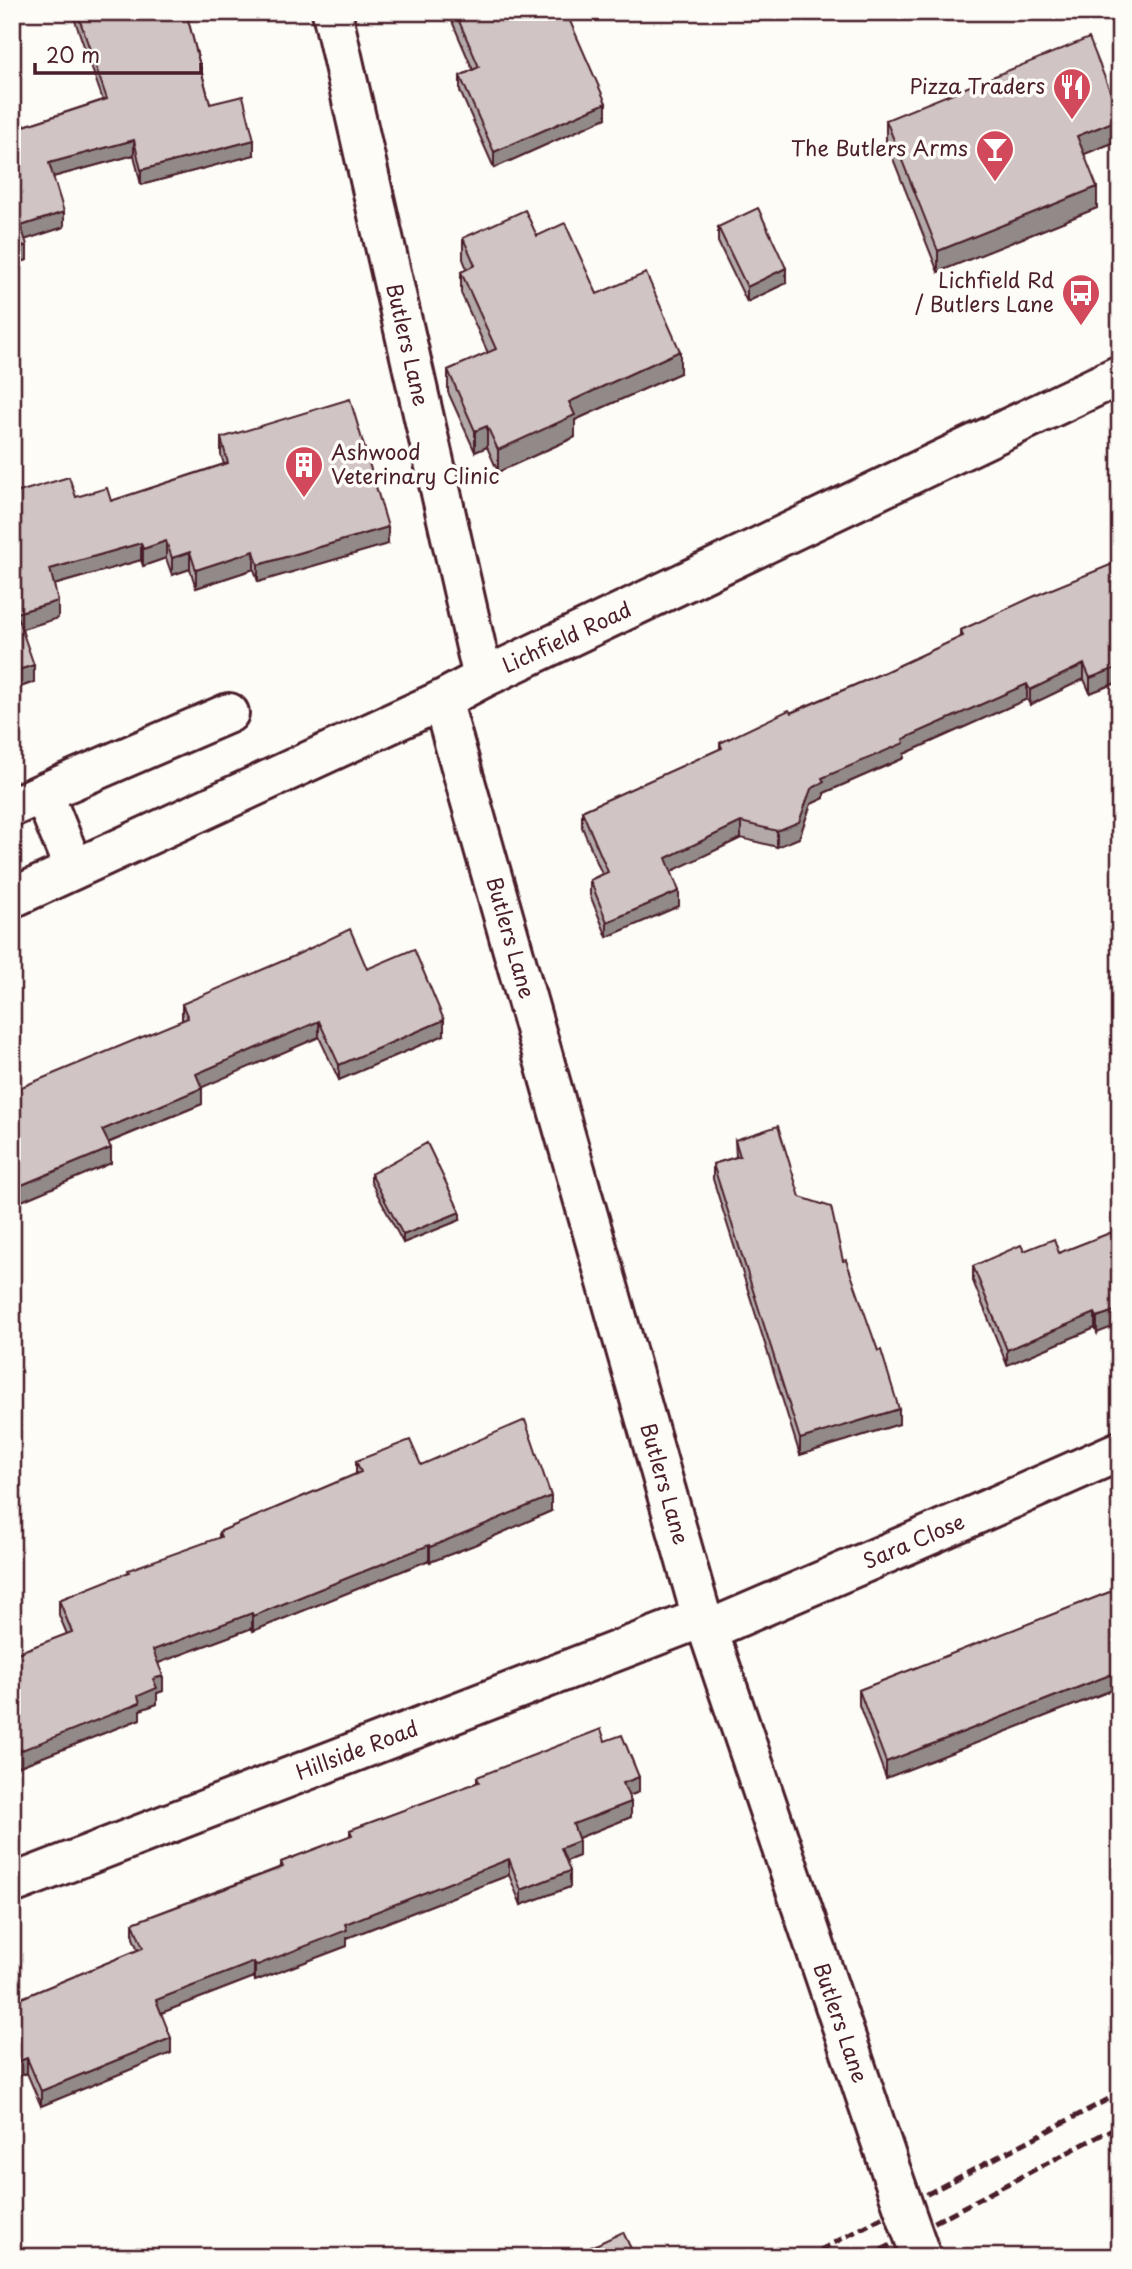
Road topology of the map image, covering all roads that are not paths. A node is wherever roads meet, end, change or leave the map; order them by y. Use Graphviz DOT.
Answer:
graph roads {
  1 [pos="332,12"];
  2 [pos="1120,375"];
  3 [pos="483,678"];
  4 [pos="442,700"];
  5 [pos="229,713"];
  6 [pos="27,800"];
  7 [pos="74,869"];
  8 [pos="12,898"];
  9 [pos="1120,1451"];
  10 [pos="705,1624"];
  11 [pos="12,1884"];
  12 [pos="921,2257"];
  1 -- 3 [label="street, Butlers Lane"];
  2 -- 3 [label="street, Lichfield Road"];
  3 -- 4 [label="street, Lichfield Road"];
  4 -- 7 [label="street, Lichfield Road"];
  4 -- 10 [label="street, Butlers Lane"];
  5 -- 6 [label="street"];
  6 -- 7 [label="street"];
  7 -- 8 [label="street, Lichfield Road"];
  9 -- 10 [label="street, Sara Close"];
  10 -- 11 [label="street, Hillside Road"];
  10 -- 12 [label="street, Butlers Lane, bridge"];
}
